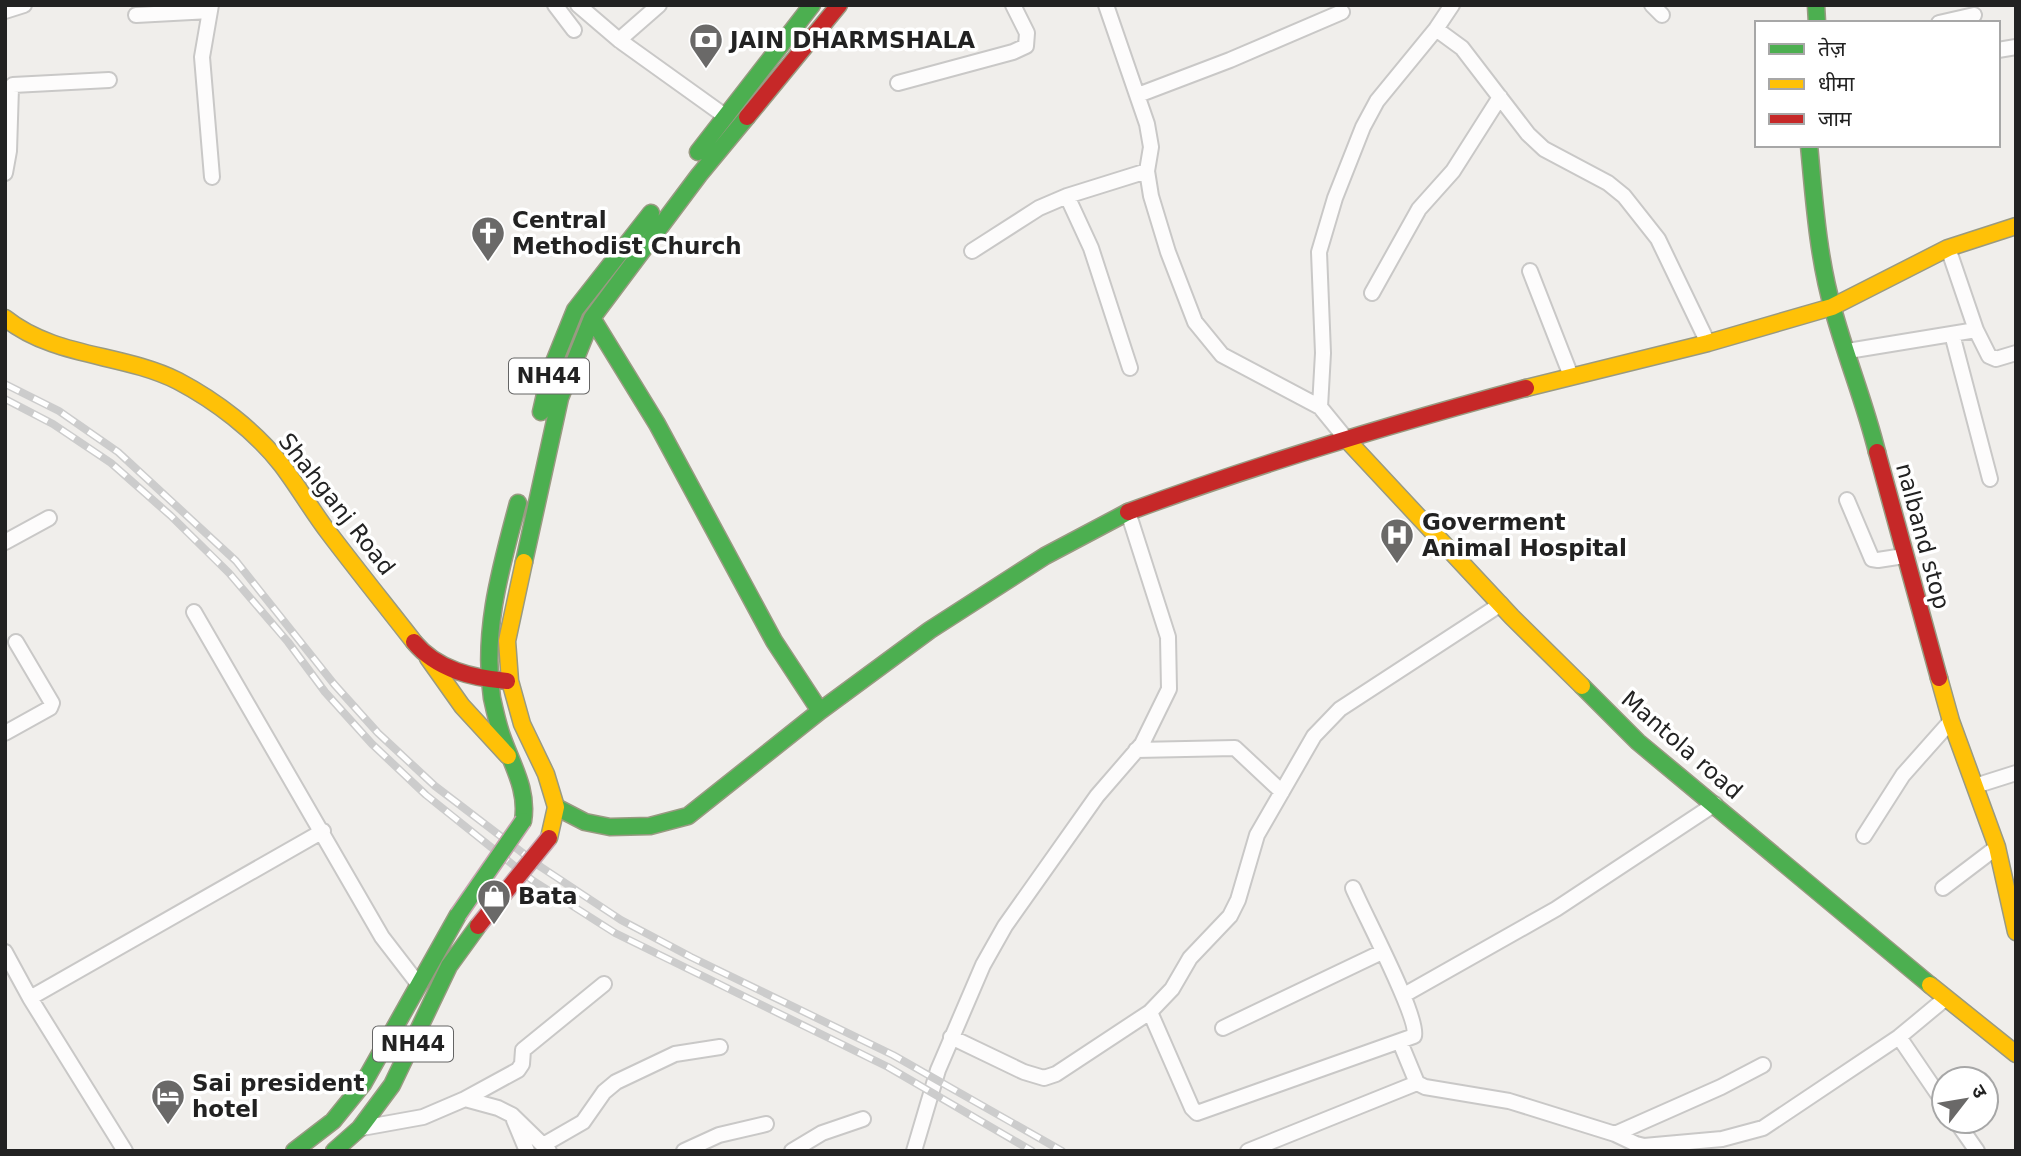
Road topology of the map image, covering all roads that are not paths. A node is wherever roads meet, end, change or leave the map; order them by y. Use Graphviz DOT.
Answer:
graph roads {
  1 [pos="555,5"];
  2 [pos="578,5"];
  3 [pos="659,5"];
  4 [pos="813,5"];
  5 [pos="839,5"];
  6 [pos="1013,5"];
  7 [pos="1106,5"];
  8 [pos="1452,5"];
  9 [pos="210,8"];
  10 [pos="1342,12"];
  11 [pos="136,15"];
  12 [pos="1974,15"];
  13 [pos="1948,21"];
  14 [pos="1436,29"];
  15 [pos="574,30"];
  16 [pos="619,40"];
  17 [pos="109,80"];
  18 [pos="898,83"];
  19 [pos="1138,95"];
  20 [pos="1500,97"];
  21 [pos="725,116"];
  22 [pos="1809,147"];
  23 [pos="1147,171"];
  24 [pos="5,173"];
  25 [pos="212,177"];
  26 [pos="1067,196"];
  27 [pos="2016,226"];
  28 [pos="1948,248"];
  29 [pos="972,251"];
  30 [pos="1530,271"];
  31 [pos="1372,293"];
  32 [pos="1832,307"];
  33 [pos="5,318"];
  34 [pos="592,318"];
  35 [pos="1976,330"];
  36 [pos="1952,334"];
  37 [pos="1708,343"];
  38 [pos="1848,351"];
  39 [pos="2016,353"];
  40 [pos="1130,368"];
  41 [pos="1571,376"];
  42 [pos="1316,405"];
  43 [pos="537,427"];
  44 [pos="1347,440"];
  45 [pos="1990,480"];
  46 [pos="521,491"];
  47 [pos="1847,500"];
  48 [pos="1128,512"];
  49 [pos="49,518"];
  50 [pos="5,542"];
  51 [pos="1904,556"];
  52 [pos="1501,604"];
  53 [pos="194,612"];
  54 [pos="489,635"];
  55 [pos="16,642"];
  56 [pos="426,655"];
  57 [pos="490,679"];
  58 [pos="510,681"];
  59 [pos="820,711"];
  60 [pos="1951,721"];
  61 [pos="5,733"];
  62 [pos="1136,750"];
  63 [pos="511,758"];
  64 [pos="2016,773"];
  65 [pos="1975,786"];
  66 [pos="1282,792"];
  67 [pos="1715,804"];
  68 [pos="555,807"];
  69 [pos="323,831"];
  70 [pos="1864,836"];
  71 [pos="1997,847"];
  72 [pos="1353,888"];
  73 [pos="1943,888"];
  74 [pos="2016,932"];
  75 [pos="5,952"];
  76 [pos="1382,952"];
  77 [pos="604,984"];
  78 [pos="419,985"];
  79 [pos="1404,995"];
  80 [pos="30,998"];
  81 [pos="1946,998"];
  82 [pos="1150,1012"];
  83 [pos="1223,1028"];
  84 [pos="951,1037"];
  85 [pos="1899,1037"];
  86 [pos="1400,1042"];
  87 [pos="720,1047"];
  88 [pos="2016,1054"];
  89 [pos="1763,1065"];
  90 [pos="1930,1082"];
  91 [pos="1417,1083"];
  92 [pos="465,1099"];
  93 [pos="512,1115"];
  94 [pos="863,1119"];
  95 [pos="766,1124"];
  96 [pos="360,1128"];
  97 [pos="1615,1134"];
  98 [pos="1966,1135"];
  99 [pos="1723,1145"];
  100 [pos="546,1148"];
  101 [pos="125,1151"];
  102 [pos="294,1151"];
  103 [pos="334,1151"];
  104 [pos="527,1151"];
  105 [pos="684,1151"];
  106 [pos="792,1151"];
  107 [pos="914,1151"];
  108 [pos="1248,1151"];
  109 [pos="1618,1151"];
  110 [pos="1977,1151"];
  1 -- 15 [label="street"];
  2 -- 16 [label="street"];
  3 -- 16 [label="street"];
  4 -- 21 [label="main road, NH44"];
  5 -- 34 [label="main road, NH44"];
  6 -- 18 [label="street"];
  7 -- 19 [label="street"];
  8 -- 14 [label="street"];
  9 -- 11 [label="street"];
  9 -- 25 [label="street"];
  10 -- 19 [label="street"];
  12 -- 13 [label="street"];
  14 -- 20 [label="street"];
  14 -- 42 [label="street"];
  16 -- 21 [label="street"];
  17 -- 24 [label="street"];
  19 -- 23 [label="street"];
  20 -- 31 [label="street"];
  20 -- 37 [label="street"];
  21 -- 43 [label="main road, NH44"];
  22 -- 32 [label="main road, nalband stop"];
  23 -- 26 [label="street"];
  23 -- 42 [label="street"];
  26 -- 29 [label="street"];
  26 -- 40 [label="street"];
  27 -- 28 [label="main road"];
  28 -- 32 [label="main road"];
  28 -- 35 [label="street"];
  30 -- 41 [label="street"];
  32 -- 37 [label="main road"];
  32 -- 38 [label="main road, nalband stop"];
  33 -- 56 [label="main road, Shahganj Road"];
  34 -- 58 [label="main road, NH44"];
  34 -- 59 [label="main road"];
  35 -- 36 [label="street"];
  35 -- 39 [label="street"];
  36 -- 38 [label="street"];
  36 -- 45 [label="street"];
  37 -- 41 [label="main road"];
  38 -- 51 [label="main road, nalband stop"];
  41 -- 44 [label="main road"];
  42 -- 44 [label="street"];
  44 -- 48 [label="main road"];
  44 -- 52 [label="main road, Mantola road"];
  46 -- 54 [label="main road, NH44"];
  47 -- 51 [label="street"];
  48 -- 59 [label="main road"];
  48 -- 62 [label="street"];
  49 -- 50 [label="street"];
  51 -- 60 [label="main road, nalband stop"];
  52 -- 66 [label="street"];
  52 -- 67 [label="main road, Mantola road"];
  53 -- 69 [label="street"];
  54 -- 56 [label="main road"];
  54 -- 57 [label="main road, NH44"];
  55 -- 61 [label="street"];
  56 -- 57 [label="main road, Shahganj Road"];
  56 -- 63 [label="main road, Shahganj Road"];
  57 -- 58 [label="main road, Shahganj Road"];
  57 -- 63 [label="main road, NH44"];
  58 -- 68 [label="main road, NH44"];
  59 -- 68 [label="main road"];
  60 -- 65 [label="main road, nalband stop"];
  60 -- 70 [label="street"];
  62 -- 66 [label="street"];
  62 -- 84 [label="street"];
  63 -- 78 [label="main road, NH44, bridge"];
  64 -- 65 [label="street"];
  65 -- 71 [label="main road, nalband stop"];
  66 -- 82 [label="street"];
  67 -- 79 [label="street"];
  67 -- 81 [label="main road, Mantola road"];
  68 -- 96 [label="main road, NH44, bridge"];
  69 -- 78 [label="street"];
  69 -- 80 [label="street"];
  71 -- 73 [label="street"];
  71 -- 74 [label="main road, nalband stop"];
  72 -- 76 [label="street"];
  75 -- 80 [label="street"];
  76 -- 79 [label="street"];
  76 -- 83 [label="street"];
  77 -- 92 [label="street"];
  78 -- 102 [label="main road, NH44"];
  79 -- 86 [label="street"];
  80 -- 101 [label="street"];
  81 -- 85 [label="street"];
  81 -- 88 [label="main road, Mantola road"];
  82 -- 84 [label="street"];
  82 -- 86 [label="street"];
  84 -- 107 [label="street"];
  85 -- 90 [label="street"];
  85 -- 99 [label="street"];
  86 -- 91 [label="street"];
  87 -- 100 [label="street"];
  89 -- 97 [label="street"];
  91 -- 97 [label="street"];
  91 -- 108 [label="street"];
  92 -- 93 [label="street"];
  92 -- 96 [label="street"];
  93 -- 100 [label="street"];
  93 -- 104 [label="street"];
  94 -- 106 [label="street"];
  95 -- 105 [label="street"];
  96 -- 103 [label="main road, NH44"];
  97 -- 99 [label="street"];
  97 -- 109 [label="street"];
  98 -- 110 [label="street"];
}
